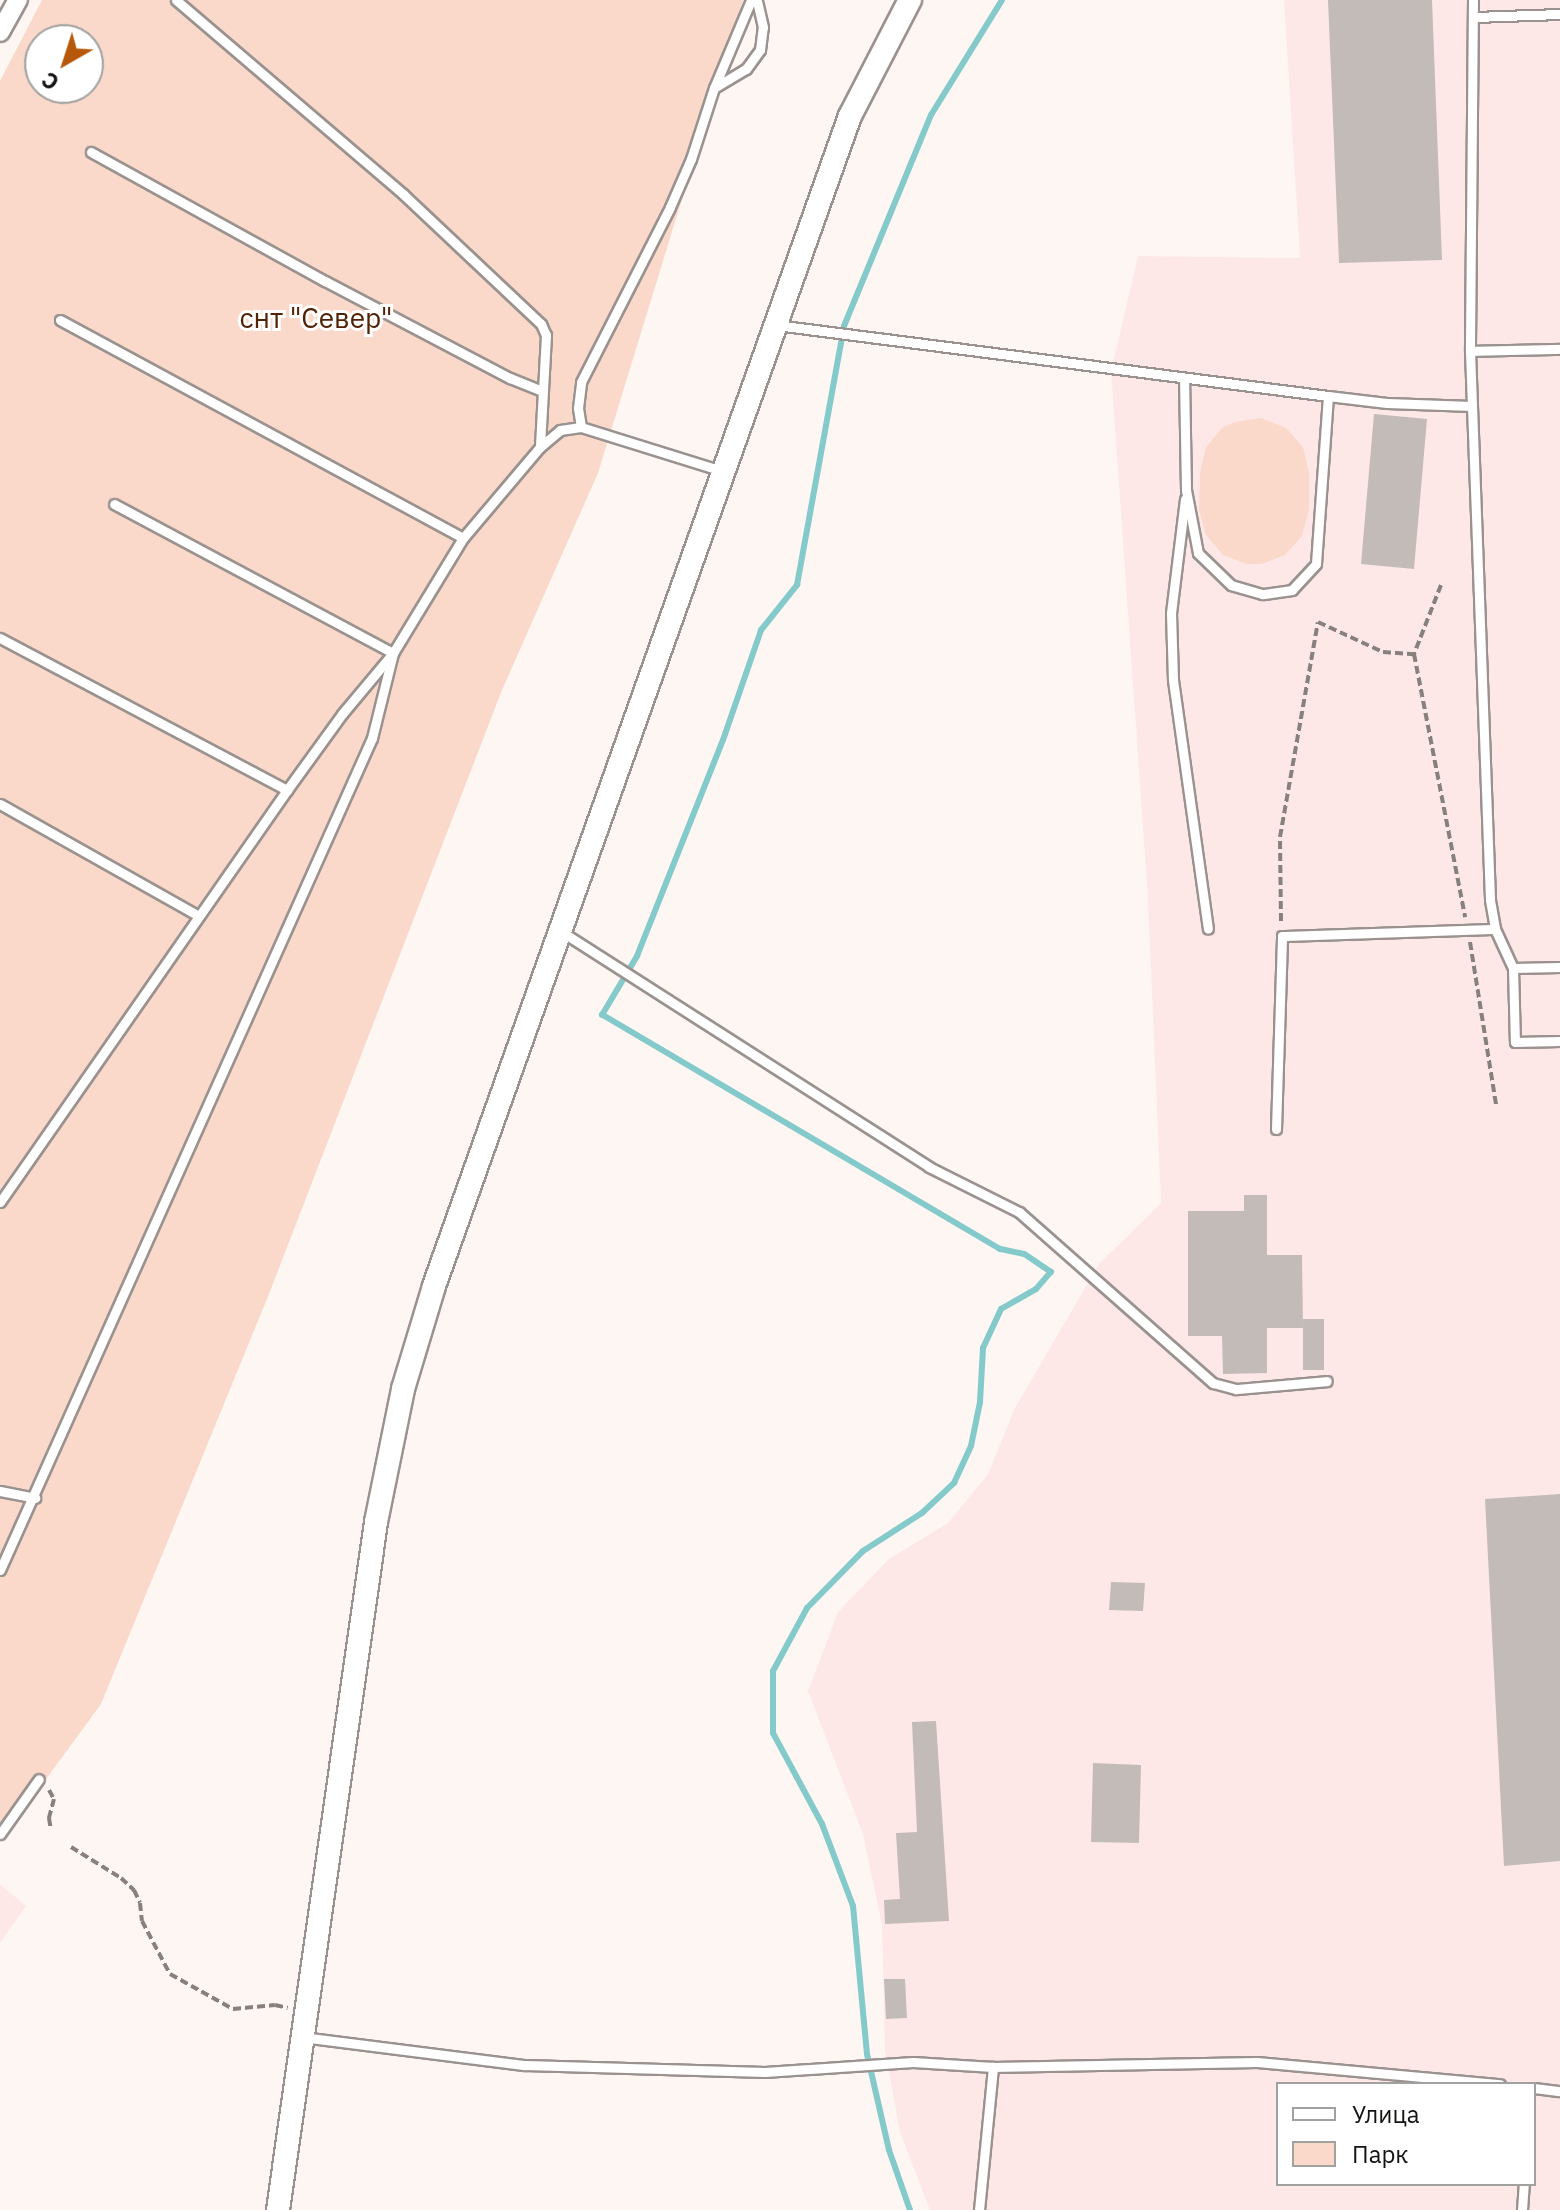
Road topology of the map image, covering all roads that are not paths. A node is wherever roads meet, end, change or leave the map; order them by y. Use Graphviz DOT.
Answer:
graph roads {
  1 [pos="18,0"];
  2 [pos="176,0"];
  3 [pos="754,0"];
  4 [pos="910,0"];
  5 [pos="1473,0"];
  6 [pos="1560,14"];
  7 [pos="1474,17"];
  8 [pos="0,32"];
  9 [pos="714,88"];
  10 [pos="91,152"];
  11 [pos="60,320"];
  12 [pos="775,325"];
  13 [pos="1560,349"];
  14 [pos="1470,351"];
  15 [pos="1184,379"];
  16 [pos="542,391"];
  17 [pos="1328,396"];
  18 [pos="1472,406"];
  19 [pos="581,427"];
  20 [pos="540,447"];
  21 [pos="723,471"];
  22 [pos="1186,490"];
  23 [pos="114,504"];
  24 [pos="463,538"];
  25 [pos="0,638"];
  26 [pos="393,653"];
  27 [pos="287,790"];
  28 [pos="0,804"];
  29 [pos="199,916"];
  30 [pos="1208,929"];
  31 [pos="1495,929"];
  32 [pos="562,932"];
  33 [pos="1560,967"];
  34 [pos="1513,968"];
  35 [pos="1560,1041"];
  36 [pos="1276,1129"];
  37 [pos="0,1202"];
  38 [pos="1327,1381"];
  39 [pos="0,1491"];
  40 [pos="35,1498"];
  41 [pos="0,1570"];
  42 [pos="39,1779"];
  43 [pos="0,1834"];
  44 [pos="302,2037"];
  45 [pos="993,2067"];
  46 [pos="1478,2082"];
  47 [pos="1536,2088"];
  48 [pos="1560,2091"];
  49 [pos="1524,2186"];
  50 [pos="278,2210"];
  51 [pos="979,2210"];
  52 [pos="1522,2210"];
  1 -- 8 [label="street"];
  2 -- 16 [label="lane"];
  3 -- 9 [label="lane"];
  3 -- 9 [label="lane"];
  4 -- 12 [label="street"];
  5 -- 7 [label="lane"];
  6 -- 7 [label="lane"];
  7 -- 14 [label="lane"];
  9 -- 19 [label="lane"];
  10 -- 16 [label="lane"];
  11 -- 24 [label="lane"];
  12 -- 15 [label="lane"];
  12 -- 21 [label="street"];
  13 -- 14 [label="lane"];
  14 -- 18 [label="lane"];
  15 -- 17 [label="lane"];
  15 -- 22 [label="lane"];
  16 -- 20 [label="lane"];
  17 -- 18 [label="lane"];
  17 -- 22 [label="lane"];
  18 -- 31 [label="lane"];
  19 -- 20 [label="lane"];
  19 -- 21 [label="lane"];
  20 -- 24 [label="lane"];
  21 -- 32 [label="street"];
  22 -- 30 [label="lane"];
  23 -- 26 [label="lane"];
  24 -- 26 [label="lane"];
  25 -- 27 [label="lane"];
  26 -- 27 [label="lane"];
  26 -- 40 [label="lane"];
  27 -- 29 [label="lane"];
  28 -- 29 [label="lane"];
  29 -- 37 [label="lane"];
  31 -- 34 [label="lane"];
  31 -- 36 [label="lane"];
  32 -- 38 [label="lane"];
  32 -- 44 [label="street"];
  33 -- 34 [label="lane"];
  34 -- 35 [label="lane"];
  39 -- 40 [label="lane"];
  40 -- 41 [label="lane"];
  42 -- 43 [label="lane"];
  44 -- 45 [label="lane"];
  44 -- 50 [label="street"];
  45 -- 46 [label="lane"];
  45 -- 51 [label="lane"];
  47 -- 48 [label="lane"];
  49 -- 52 [label="lane"];
}
